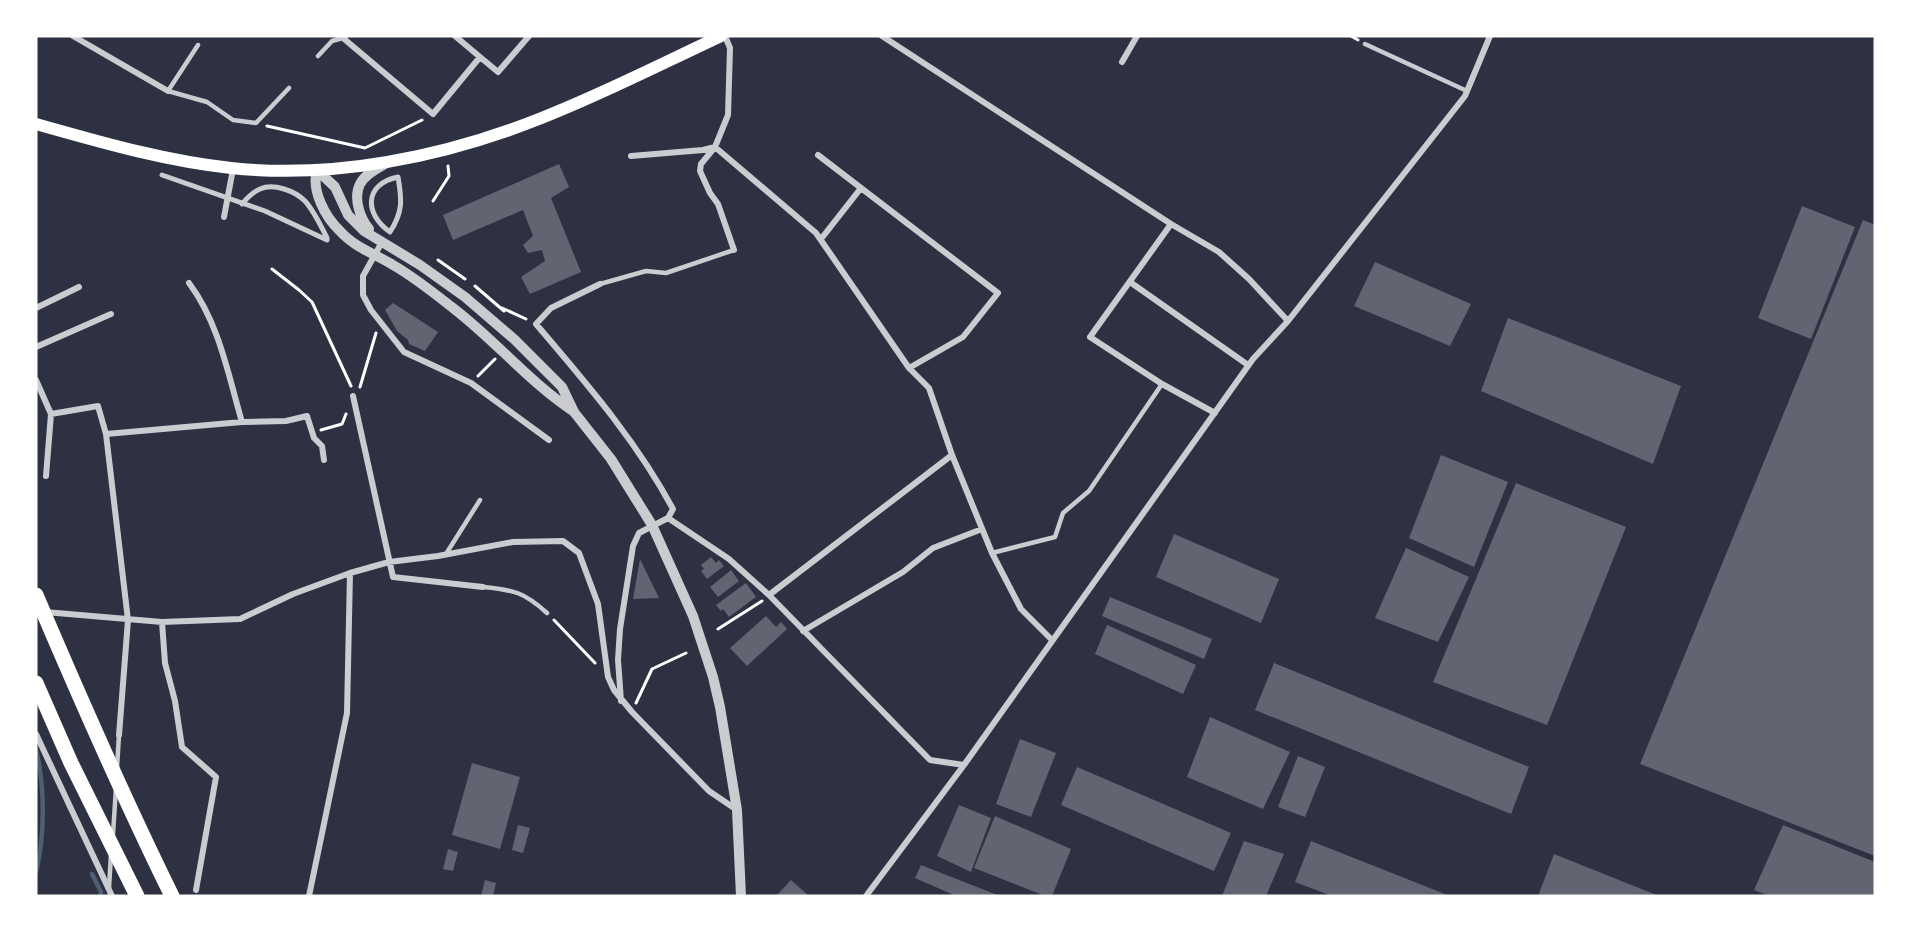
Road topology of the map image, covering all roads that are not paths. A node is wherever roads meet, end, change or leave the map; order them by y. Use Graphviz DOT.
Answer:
graph roads {
  1 [pos="73,36"];
  2 [pos="455,36"];
  3 [pos="530,36"];
  4 [pos="723,36"];
  5 [pos="882,36"];
  6 [pos="1137,36"];
  7 [pos="1490,36"];
  8 [pos="344,37"];
  9 [pos="1365,44"];
  10 [pos="198,45"];
  11 [pos="318,56"];
  12 [pos="480,57"];
  13 [pos="1122,62"];
  14 [pos="289,88"];
  15 [pos="168,91"];
  16 [pos="1467,91"];
  17 [pos="36,124"];
  18 [pos="716,147"];
  19 [pos="818,155"];
  20 [pos="631,156"];
  21 [pos="387,162"];
  22 [pos="233,169"];
  23 [pos="317,170"];
  24 [pos="162,175"];
  25 [pos="861,188"];
  26 [pos="227,199"];
  27 [pos="242,204"];
  28 [pos="224,217"];
  29 [pos="1171,224"];
  30 [pos="390,232"];
  31 [pos="821,239"];
  32 [pos="382,242"];
  33 [pos="734,250"];
  34 [pos="374,254"];
  35 [pos="1130,282"];
  36 [pos="189,283"];
  37 [pos="600,284"];
  38 [pos="79,287"];
  39 [pos="36,308"];
  40 [pos="111,314"];
  41 [pos="1288,321"];
  42 [pos="36,347"];
  43 [pos="1248,365"];
  44 [pos="909,368"];
  45 [pos="36,380"];
  46 [pos="1162,384"];
  47 [pos="353,396"];
  48 [pos="574,411"];
  49 [pos="1215,413"];
  50 [pos="51,414"];
  51 [pos="242,422"];
  52 [pos="106,434"];
  53 [pos="549,440"];
  54 [pos="952,455"];
  55 [pos="324,460"];
  56 [pos="46,476"];
  57 [pos="480,500"];
  58 [pos="668,518"];
  59 [pos="652,525"];
  60 [pos="982,529"];
  61 [pos="992,553"];
  62 [pos="447,554"];
  63 [pos="390,562"];
  64 [pos="350,573"];
  65 [pos="483,587"];
  66 [pos="36,595"];
  67 [pos="769,596"];
  68 [pos="36,611"];
  69 [pos="547,614"];
  70 [pos="128,620"];
  71 [pos="162,622"];
  72 [pos="803,631"];
  73 [pos="1052,640"];
  74 [pos="36,683"];
  75 [pos="621,701"];
  76 [pos="36,734"];
  77 [pos="119,735"];
  78 [pos="964,765"];
  79 [pos="737,810"];
  80 [pos="196,890"];
  81 [pos="110,894"];
  82 [pos="137,896"];
  83 [pos="172,896"];
  84 [pos="309,896"];
  85 [pos="741,896"];
  86 [pos="866,896"];
  1 -- 15 [label="street"];
  2 -- 12 [label="street"];
  3 -- 12 [label="street"];
  4 -- 18 [label="street"];
  4 -- 21 [label="main road"];
  5 -- 29 [label="street"];
  6 -- 13 [label="street"];
  7 -- 16 [label="street"];
  8 -- 11 [label="lane"];
  8 -- 12 [label="street"];
  9 -- 16 [label="lane"];
  10 -- 15 [label="lane"];
  14 -- 15 [label="lane"];
  16 -- 41 [label="street"];
  17 -- 22 [label="main road"];
  18 -- 20 [label="street"];
  18 -- 31 [label="street"];
  18 -- 33 [label="street"];
  19 -- 25 [label="street"];
  21 -- 23 [label="main road"];
  21 -- 32 [label="street"];
  22 -- 23 [label="main road"];
  22 -- 26 [label="street"];
  23 -- 32 [label="street"];
  23 -- 34 [label="street"];
  24 -- 26 [label="street"];
  25 -- 31 [label="street"];
  25 -- 44 [label="street"];
  26 -- 27 [label="street"];
  26 -- 28 [label="street"];
  27 -- 27 [label="street"];
  29 -- 35 [label="street"];
  29 -- 41 [label="street"];
  30 -- 30 [label="street"];
  31 -- 44 [label="street"];
  32 -- 34 [label="street"];
  32 -- 48 [label="street"];
  33 -- 37 [label="lane"];
  34 -- 48 [label="street"];
  34 -- 53 [label="street"];
  35 -- 43 [label="street"];
  35 -- 46 [label="street"];
  36 -- 51 [label="street"];
  37 -- 58 [label="street"];
  38 -- 39 [label="street"];
  40 -- 42 [label="street"];
  41 -- 43 [label="street"];
  43 -- 49 [label="street"];
  44 -- 54 [label="street"];
  45 -- 50 [label="street"];
  46 -- 49 [label="street"];
  46 -- 61 [label="lane"];
  47 -- 63 [label="street"];
  48 -- 59 [label="street"];
  49 -- 73 [label="street"];
  50 -- 52 [label="street"];
  50 -- 56 [label="street"];
  51 -- 52 [label="street"];
  51 -- 55 [label="street"];
  52 -- 70 [label="street"];
  54 -- 60 [label="street"];
  54 -- 67 [label="street"];
  57 -- 62 [label="lane"];
  58 -- 59 [label="street"];
  58 -- 67 [label="street"];
  59 -- 75 [label="street"];
  59 -- 79 [label="street"];
  60 -- 61 [label="street"];
  60 -- 72 [label="street"];
  61 -- 73 [label="street"];
  62 -- 63 [label="street"];
  62 -- 75 [label="street"];
  63 -- 64 [label="street"];
  63 -- 65 [label="street"];
  64 -- 71 [label="street"];
  64 -- 84 [label="street"];
  65 -- 69 [label="lane"];
  66 -- 83 [label="highway"];
  67 -- 72 [label="street"];
  68 -- 70 [label="street"];
  70 -- 71 [label="street"];
  70 -- 77 [label="street"];
  71 -- 80 [label="street"];
  72 -- 78 [label="street"];
  73 -- 78 [label="street"];
  74 -- 82 [label="highway"];
  75 -- 79 [label="street"];
  76 -- 81 [label="street"];
  77 -- 81 [label="lane"];
  78 -- 86 [label="street"];
  79 -- 85 [label="street"];
}
